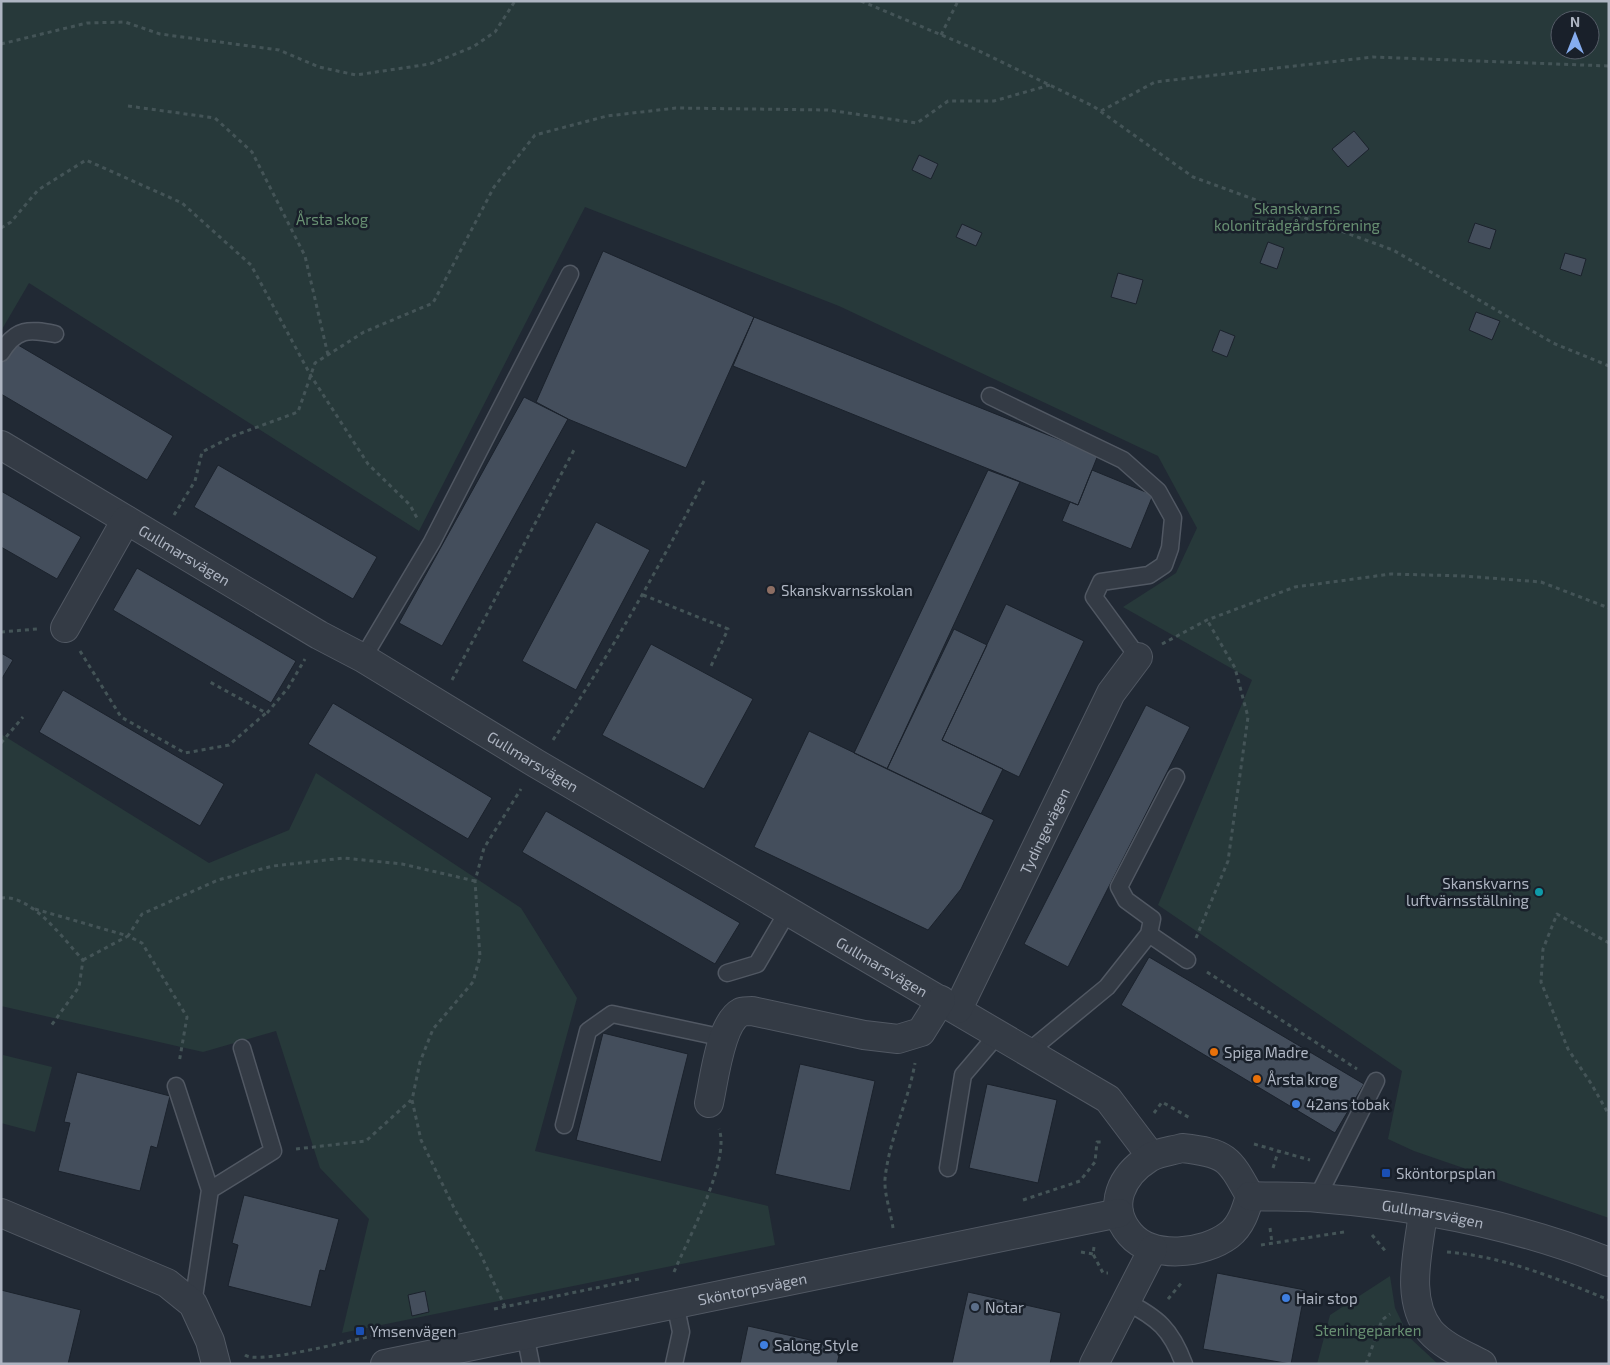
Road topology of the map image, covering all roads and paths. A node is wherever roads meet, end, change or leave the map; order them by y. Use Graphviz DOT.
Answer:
graph roads {
  1 [pos="515,1"];
  2 [pos="861,1"];
  3 [pos="958,1"];
  4 [pos="941,35"];
  5 [pos="1,44"];
  6 [pos="1609,66"];
  7 [pos="1050,85"];
  8 [pos="128,106"];
  9 [pos="1100,111"];
  10 [pos="1,228"];
  11 [pos="570,274"];
  12 [pos="55,334"];
  13 [pos="1,353"];
  14 [pos="328,355"];
  15 [pos="1609,366"];
  16 [pos="311,376"];
  17 [pos="990,396"];
  18 [pos="1,445"];
  19 [pos="574,450"];
  20 [pos="705,479"];
  21 [pos="126,520"];
  22 [pos="158,539"];
  23 [pos="432,542"];
  24 [pos="643,594"];
  25 [pos="1609,608"];
  26 [pos="1207,620"];
  27 [pos="65,628"];
  28 [pos="1,632"];
  29 [pos="1138,657"];
  30 [pos="363,658"];
  31 [pos="711,666"];
  32 [pos="210,682"];
  33 [pos="288,688"];
  34 [pos="439,705"];
  35 [pos="266,713"];
  36 [pos="23,717"];
  37 [pos="1,743"];
  38 [pos="538,764"];
  39 [pos="1176,777"];
  40 [pos="475,881"];
  41 [pos="1,898"];
  42 [pos="35,909"];
  43 [pos="788,911"];
  44 [pos="1149,934"];
  45 [pos="128,936"];
  46 [pos="1609,943"];
  47 [pos="83,960"];
  48 [pos="1187,960"];
  49 [pos="727,973"];
  50 [pos="949,1005"];
  51 [pos="51,1026"];
  52 [pos="998,1034"];
  53 [pos="724,1038"];
  54 [pos="242,1048"];
  55 [pos="1028,1052"];
  56 [pos="1376,1081"];
  57 [pos="176,1086"];
  58 [pos="910,1089"];
  59 [pos="412,1100"];
  60 [pos="709,1103"];
  61 [pos="1609,1115"];
  62 [pos="564,1125"];
  63 [pos="1097,1142"];
  64 [pos="273,1151"];
  65 [pos="1151,1156"];
  66 [pos="948,1168"];
  67 [pos="210,1190"];
  68 [pos="1250,1196"];
  69 [pos="1317,1198"];
  70 [pos="1021,1200"];
  71 [pos="1424,1212"];
  72 [pos="1,1213"];
  73 [pos="1119,1213"];
  74 [pos="902,1226"];
  75 [pos="893,1228"];
  76 [pos="884,1230"];
  77 [pos="1352,1230"];
  78 [pos="1366,1234"];
  79 [pos="1253,1247"];
  80 [pos="1153,1249"];
  81 [pos="1419,1250"];
  82 [pos="1386,1252"];
  83 [pos="1390,1260"];
  84 [pos="1609,1262"];
  85 [pos="683,1270"];
  86 [pos="674,1272"];
  87 [pos="664,1274"];
  88 [pos="646,1278"];
  89 [pos="1184,1279"];
  90 [pos="1167,1300"];
  91 [pos="1609,1300"];
  92 [pos="1125,1302"];
  93 [pos="675,1303"];
  94 [pos="193,1304"];
  95 [pos="504,1306"];
  96 [pos="490,1310"];
  97 [pos="1394,1310"];
  98 [pos="380,1334"];
  99 [pos="525,1334"];
  100 [pos="469,1355"];
  101 [pos="215,1361"];
  102 [pos="385,1364"];
  103 [pos="531,1364"];
  104 [pos="674,1364"];
  105 [pos="1094,1364"];
  106 [pos="1184,1364"];
  107 [pos="1366,1364"];
  108 [pos="1482,1364"];
  1 -- 5 [label="path"];
  2 -- 4 [label="path"];
  3 -- 4 [label="path"];
  4 -- 7 [label="path"];
  6 -- 9 [label="path"];
  7 -- 9 [label="path"];
  7 -- 14 [label="path"];
  8 -- 14 [label="path"];
  9 -- 15 [label="path"];
  10 -- 16 [label="path"];
  11 -- 23 [label="lane"];
  12 -- 13 [label="lane"];
  14 -- 16 [label="path"];
  16 -- 22 [label="path"];
  16 -- 23 [label="path"];
  17 -- 29 [label="lane"];
  18 -- 21 [label="street, Gullmarsvägen"];
  19 -- 34 [label="path"];
  20 -- 24 [label="path"];
  21 -- 22 [label="street, Gullmarsvägen"];
  21 -- 27 [label="street, Gullmarsvägen"];
  22 -- 30 [label="street, Gullmarsvägen"];
  23 -- 30 [label="lane"];
  24 -- 31 [label="path"];
  24 -- 38 [label="path"];
  25 -- 26 [label="path"];
  26 -- 29 [label="path"];
  26 -- 48 [label="path"];
  27 -- 28 [label="path"];
  27 -- 35 [label="path"];
  29 -- 50 [label="street, Tydingevägen"];
  30 -- 34 [label="street, Gullmarsvägen"];
  32 -- 35 [label="path"];
  33 -- 35 [label="path"];
  34 -- 38 [label="street, Gullmarsvägen"];
  36 -- 37 [label="path"];
  38 -- 40 [label="path"];
  38 -- 43 [label="street, Gullmarsvägen"];
  39 -- 44 [label="lane"];
  40 -- 45 [label="path"];
  40 -- 59 [label="path"];
  41 -- 42 [label="path"];
  42 -- 45 [label="path"];
  42 -- 47 [label="path"];
  43 -- 49 [label="lane"];
  43 -- 50 [label="street, Gullmarsvägen"];
  44 -- 48 [label="lane"];
  44 -- 55 [label="lane"];
  45 -- 47 [label="path"];
  45 -- 57 [label="path"];
  46 -- 61 [label="path"];
  47 -- 51 [label="path"];
  48 -- 56 [label="path"];
  50 -- 52 [label="street, Gullmarsvägen"];
  50 -- 53 [label="street, Gullmarsvägen"];
  52 -- 55 [label="street, Gullmarsvägen"];
  52 -- 66 [label="lane"];
  53 -- 60 [label="street, Gullmarsvägen"];
  53 -- 62 [label="lane"];
  54 -- 64 [label="lane"];
  55 -- 65 [label="street, Gullmarsvägen"];
  56 -- 69 [label="lane"];
  57 -- 67 [label="lane"];
  58 -- 75 [label="path"];
  59 -- 64 [label="path"];
  59 -- 95 [label="path"];
  60 -- 86 [label="path"];
  63 -- 70 [label="path"];
  64 -- 67 [label="lane"];
  65 -- 68 [label="street"];
  65 -- 73 [label="street"];
  67 -- 94 [label="lane"];
  68 -- 69 [label="street, Gullmarsvägen"];
  68 -- 80 [label="street"];
  69 -- 71 [label="street, Gullmarsvägen"];
  71 -- 81 [label="street"];
  71 -- 84 [label="street, Gullmarsvägen"];
  72 -- 94 [label="street"];
  73 -- 80 [label="street"];
  73 -- 93 [label="street, Sköntorpsvägen"];
  74 -- 75 [label="path"];
  75 -- 76 [label="path"];
  77 -- 79 [label="path"];
  78 -- 82 [label="path"];
  80 -- 92 [label="street"];
  81 -- 82 [label="path"];
  81 -- 91 [label="path"];
  81 -- 108 [label="street"];
  82 -- 83 [label="path"];
  85 -- 86 [label="path"];
  86 -- 87 [label="path"];
  88 -- 95 [label="path"];
  89 -- 90 [label="path"];
  92 -- 105 [label="street"];
  92 -- 106 [label="lane"];
  93 -- 99 [label="street, Sköntorpsvägen"];
  93 -- 104 [label="lane"];
  94 -- 101 [label="street"];
  95 -- 96 [label="path"];
  97 -- 107 [label="path"];
  98 -- 101 [label="path"];
  99 -- 100 [label="street, Sköntorpsvägen"];
  99 -- 103 [label="lane"];
  100 -- 102 [label="street, Sköntorpsvägen"];
}
